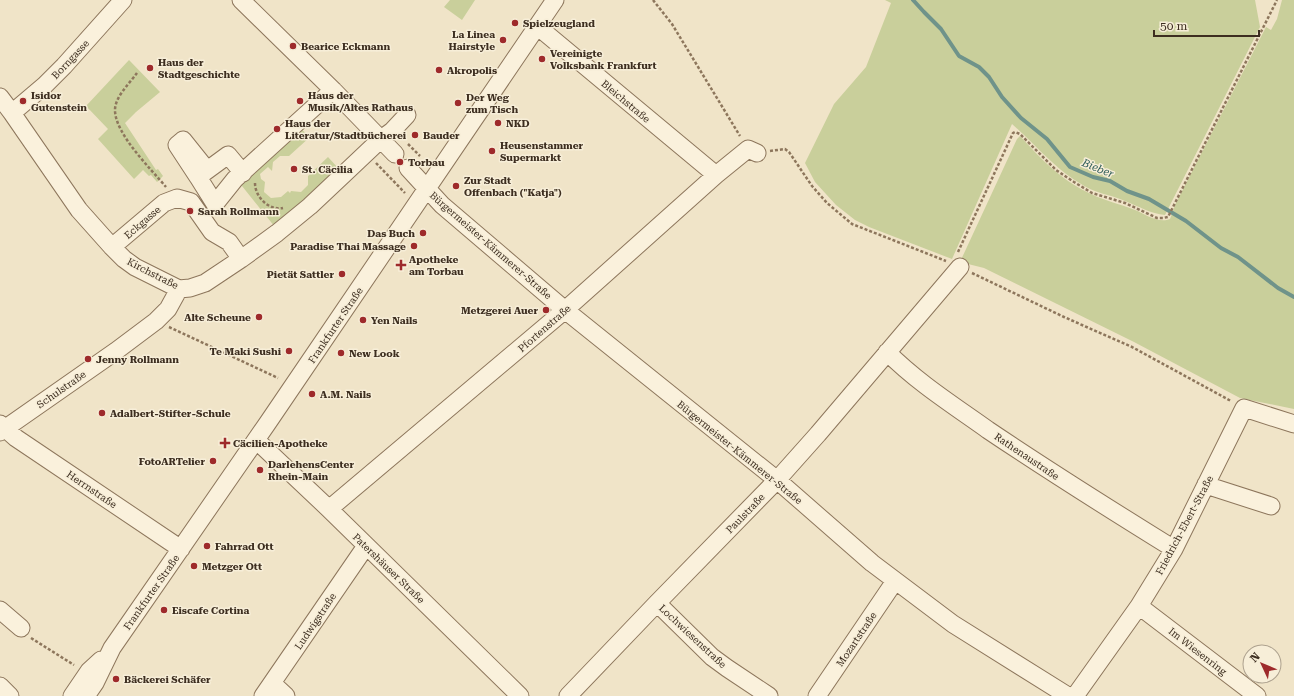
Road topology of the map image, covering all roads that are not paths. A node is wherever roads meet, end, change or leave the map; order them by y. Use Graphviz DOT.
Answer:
graph roads {
  1 [pos="123,0"];
  2 [pos="241,0"];
  3 [pos="555,0"];
  4 [pos="537,26"];
  5 [pos="333,90"];
  6 [pos="0,97"];
  7 [pos="12,113"];
  8 [pos="407,115"];
  9 [pos="381,138"];
  10 [pos="752,151"];
  11 [pos="395,154"];
  12 [pos="408,168"];
  13 [pos="716,175"];
  14 [pos="249,176"];
  15 [pos="203,177"];
  16 [pos="426,188"];
  17 [pos="177,199"];
  18 [pos="112,247"];
  19 [pos="241,259"];
  20 [pos="956,262"];
  21 [pos="179,288"];
  22 [pos="565,310"];
  23 [pos="887,352"];
  24 [pos="1294,424"];
  25 [pos="2,428"];
  26 [pos="256,440"];
  27 [pos="777,480"];
  28 [pos="1206,484"];
  29 [pos="1272,506"];
  30 [pos="329,510"];
  31 [pos="366,546"];
  32 [pos="181,549"];
  33 [pos="1174,549"];
  34 [pos="895,581"];
  35 [pos="657,603"];
  36 [pos="1139,606"];
  37 [pos="0,610"];
  38 [pos="21,628"];
  39 [pos="112,648"];
  40 [pos="0,686"];
  41 [pos="268,689"];
  42 [pos="10,696"];
  43 [pos="72,696"];
  44 [pos="86,696"];
  45 [pos="286,696"];
  46 [pos="520,696"];
  47 [pos="568,696"];
  48 [pos="769,696"];
  49 [pos="817,696"];
  50 [pos="1068,696"];
  51 [pos="1075,696"];
  52 [pos="1257,696"];
  1 -- 7 [label="street, Borngasse"];
  2 -- 5 [label="street"];
  3 -- 4 [label="street, Frankfurter Straße"];
  4 -- 13 [label="street, Bleichstraße"];
  4 -- 16 [label="street, Frankfurter Straße"];
  5 -- 9 [label="street"];
  5 -- 14 [label="street"];
  6 -- 7 [label="street, Kirchstraße"];
  7 -- 18 [label="street, Kirchstraße"];
  8 -- 9 [label="street, Kirchstraße"];
  9 -- 11 [label="street"];
  9 -- 19 [label="street, Kirchstraße"];
  10 -- 13 [label="street, Pfortenstraße"];
  12 -- 16 [label="street, Bürgermeister-Kämmerer-Straße"];
  13 -- 22 [label="street, Pfortenstraße"];
  14 -- 15 [label="street, Eckgasse"];
  14 -- 15 [label="street"];
  15 -- 17 [label="street, Eckgasse"];
  16 -- 22 [label="street, Bürgermeister-Kämmerer-Straße"];
  16 -- 26 [label="street, Frankfurter Straße"];
  17 -- 18 [label="street, Eckgasse"];
  17 -- 19 [label="street"];
  18 -- 21 [label="street, Kirchstraße"];
  19 -- 21 [label="street, Kirchstraße"];
  20 -- 23 [label="street, Paulstraße"];
  21 -- 25 [label="street, Schulstraße"];
  22 -- 27 [label="street, Bürgermeister-Kämmerer-Straße"];
  22 -- 30 [label="street, Pfortenstraße"];
  23 -- 27 [label="street, Paulstraße"];
  23 -- 33 [label="street, Rathenaustraße"];
  24 -- 28 [label="street, Friedrich-Ebert-Straße"];
  25 -- 32 [label="street, Herrnstraße"];
  26 -- 30 [label="street, Patershäuser Straße"];
  26 -- 32 [label="street, Frankfurter Straße"];
  27 -- 34 [label="street, Bürgermeister-Kämmerer-Straße"];
  27 -- 35 [label="street, Paulstraße"];
  28 -- 29 [label="street"];
  28 -- 33 [label="street, Friedrich-Ebert-Straße"];
  30 -- 31 [label="street, Patershäuser Straße"];
  31 -- 41 [label="street, Ludwigstraße"];
  31 -- 46 [label="street, Patershäuser Straße"];
  32 -- 39 [label="street, Frankfurter Straße"];
  33 -- 36 [label="street, Friedrich-Ebert-Straße"];
  34 -- 49 [label="street, Mozartstraße"];
  34 -- 50 [label="street, Bürgermeister-Kämmerer-Straße"];
  35 -- 47 [label="street, Paulstraße"];
  35 -- 48 [label="street, Lochwiesenstraße"];
  36 -- 51 [label="street, Friedrich-Ebert-Straße"];
  36 -- 52 [label="street, Im Wiesenring"];
  37 -- 38 [label="street"];
  39 -- 43 [label="street, Frankfurter Straße"];
  39 -- 44 [label="street, Frankfurter Straße"];
  40 -- 42 [label="street"];
  41 -- 45 [label="street"];
}
